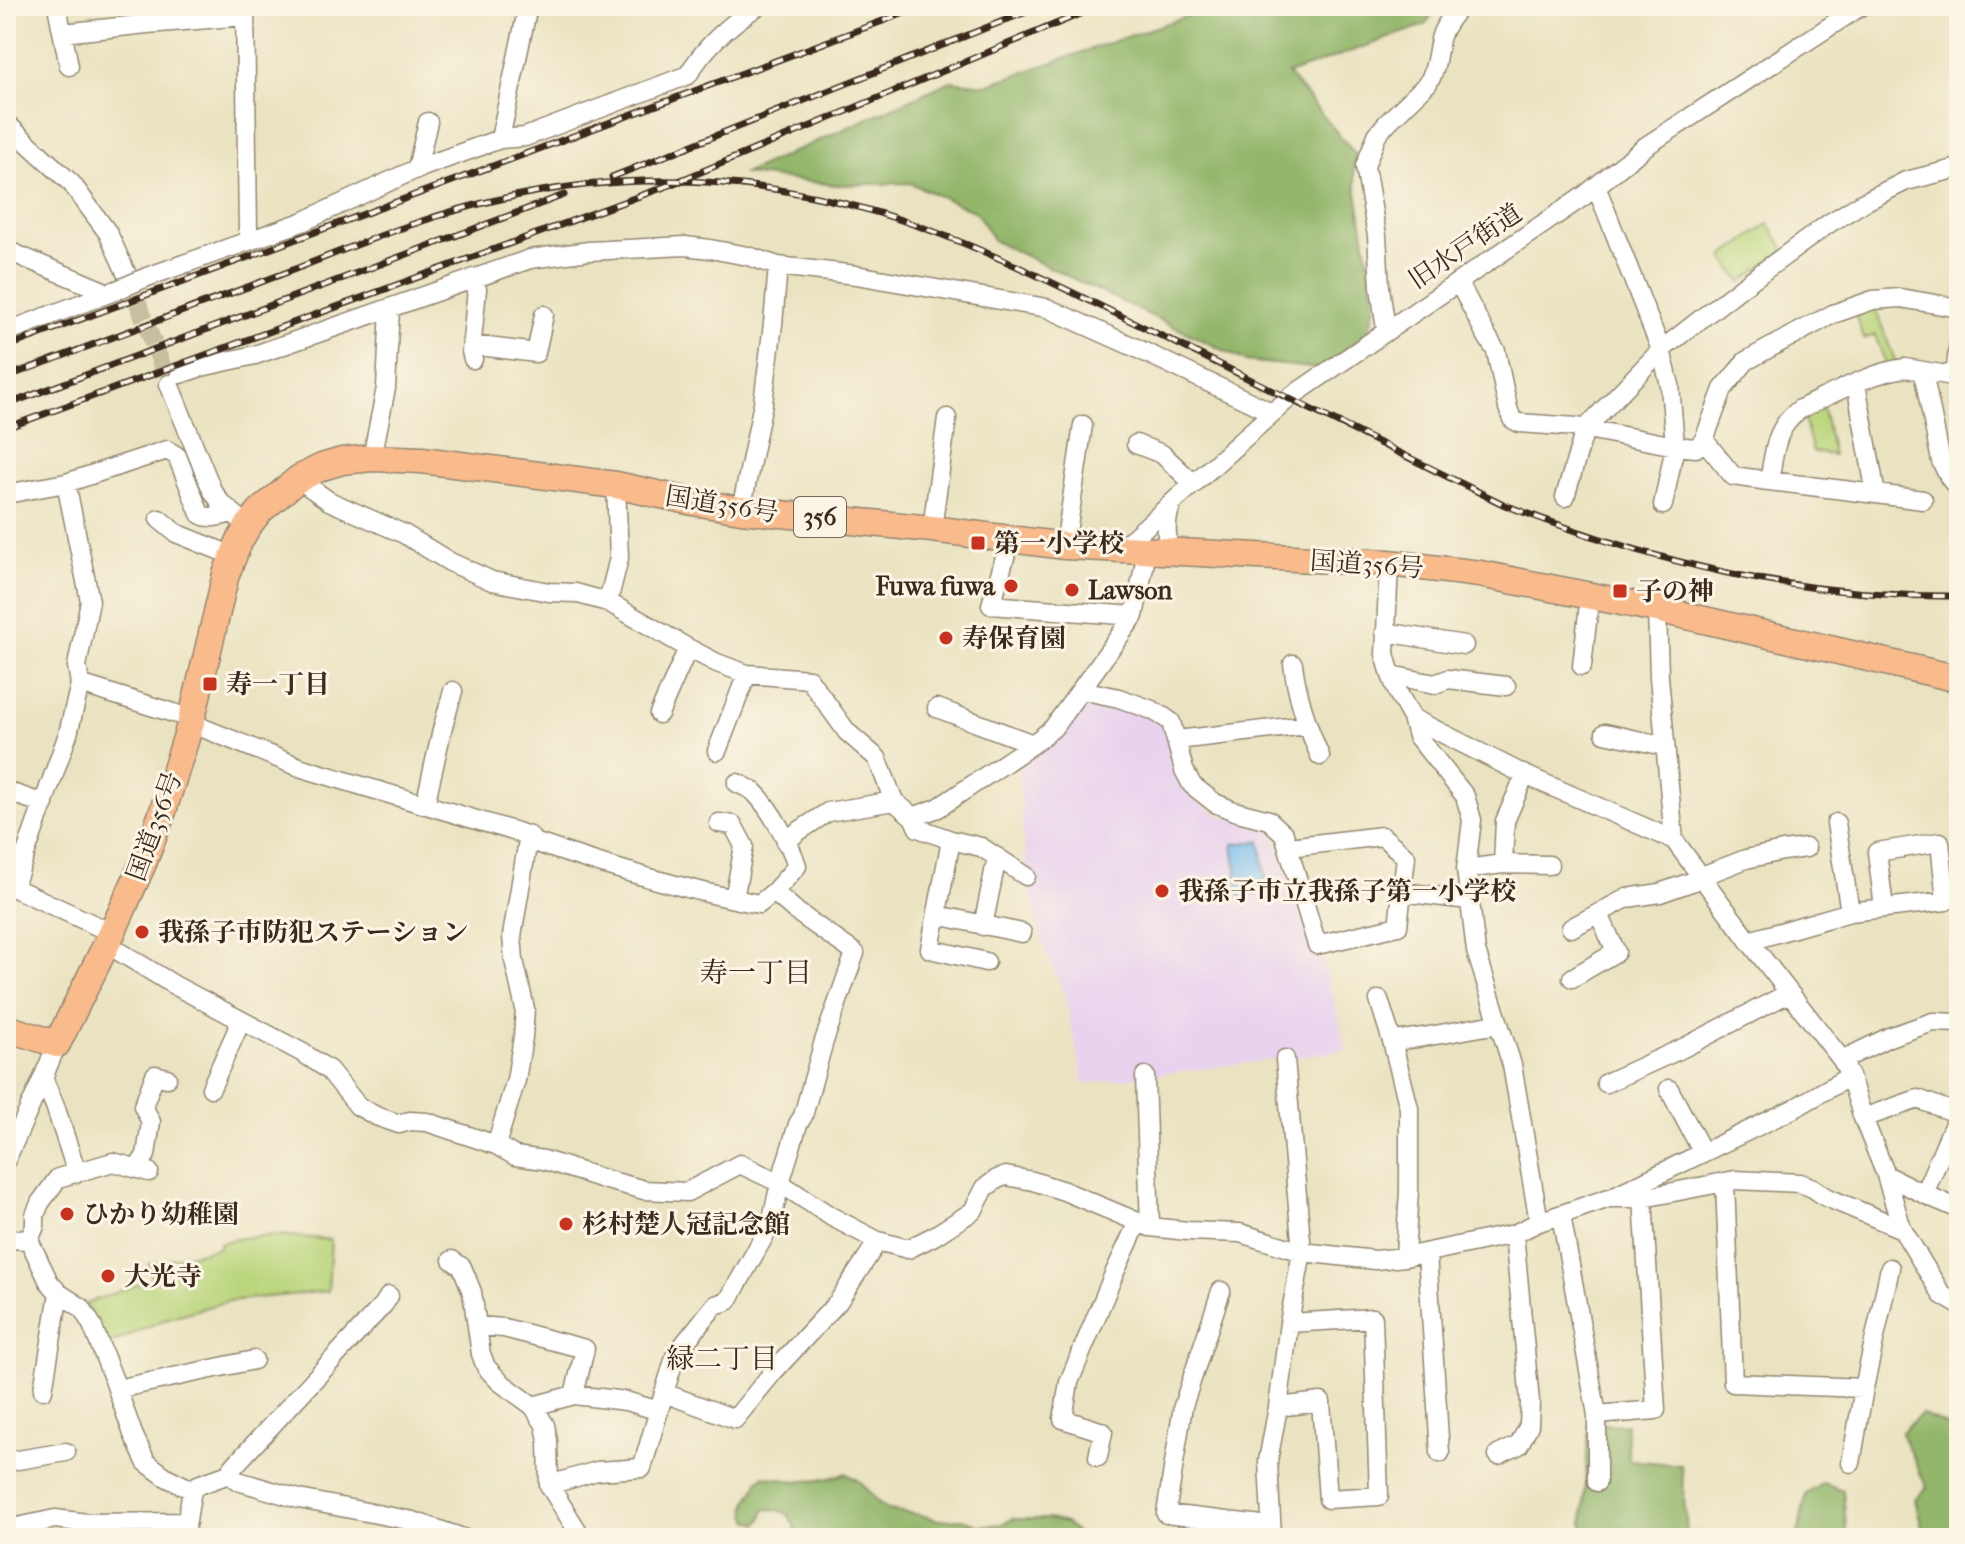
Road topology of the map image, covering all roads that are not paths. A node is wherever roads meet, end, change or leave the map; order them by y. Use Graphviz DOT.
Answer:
graph roads {
  1 [pos="57,6"];
  2 [pos="528,6"];
  3 [pos="758,6"];
  4 [pos="1460,6"];
  5 [pos="1861,6"];
  6 [pos="245,11"];
  7 [pos="146,15"];
  8 [pos="63,33"];
  9 [pos="69,66"];
  10 [pos="428,122"];
  11 [pos="6,123"];
  12 [pos="500,139"];
  13 [pos="1959,168"];
  14 [pos="419,169"];
  15 [pos="1596,186"];
  16 [pos="251,239"];
  17 [pos="6,250"];
  18 [pos="778,266"];
  19 [pos="473,278"];
  20 [pos="1459,283"];
  21 [pos="116,287"];
  22 [pos="390,308"];
  23 [pos="1959,308"];
  24 [pos="544,315"];
  25 [pos="1386,330"];
  26 [pos="6,332"];
  27 [pos="1959,341"];
  28 [pos="1661,350"];
  29 [pos="1923,372"];
  30 [pos="1957,377"];
  31 [pos="1856,384"];
  32 [pos="1271,412"];
  33 [pos="947,418"];
  34 [pos="1083,425"];
  35 [pos="1585,429"];
  36 [pos="1704,440"];
  37 [pos="1136,444"];
  38 [pos="1675,446"];
  39 [pos="372,458"];
  40 [pos="298,479"];
  41 [pos="1956,480"];
  42 [pos="1769,481"];
  43 [pos="66,483"];
  44 [pos="1194,484"];
  45 [pos="616,485"];
  46 [pos="6,494"];
  47 [pos="1876,494"];
  48 [pos="1565,497"];
  49 [pos="1923,500"];
  50 [pos="1172,503"];
  51 [pos="1663,505"];
  52 [pos="741,510"];
  53 [pos="159,519"];
  54 [pos="240,519"];
  55 [pos="932,529"];
  56 [pos="1010,540"];
  57 [pos="1065,546"];
  58 [pos="1114,550"];
  59 [pos="1158,551"];
  60 [pos="233,556"];
  61 [pos="1389,563"];
  62 [pos="1590,595"];
  63 [pos="608,602"];
  64 [pos="1657,609"];
  65 [pos="1134,616"];
  66 [pos="1385,632"];
  67 [pos="1464,645"];
  68 [pos="688,648"];
  69 [pos="1293,664"];
  70 [pos="1582,666"];
  71 [pos="747,674"];
  72 [pos="1391,675"];
  73 [pos="1959,679"];
  74 [pos="80,684"];
  75 [pos="1506,686"];
  76 [pos="1081,690"];
  77 [pos="453,691"];
  78 [pos="937,708"];
  79 [pos="659,714"];
  80 [pos="1412,718"];
  81 [pos="191,722"];
  82 [pos="1307,725"];
  83 [pos="1605,733"];
  84 [pos="1177,740"];
  85 [pos="1033,744"];
  86 [pos="1664,746"];
  87 [pos="717,751"];
  88 [pos="1320,756"];
  89 [pos="1525,775"];
  90 [pos="737,783"];
  91 [pos="6,791"];
  92 [pos="894,801"];
  93 [pos="44,804"];
  94 [pos="425,805"];
  95 [pos="913,817"];
  96 [pos="719,823"];
  97 [pos="1836,823"];
  98 [pos="528,840"];
  99 [pos="951,840"];
  100 [pos="1674,840"];
  101 [pos="786,843"];
  102 [pos="1289,847"];
  103 [pos="1806,848"];
  104 [pos="997,857"];
  105 [pos="1503,864"];
  106 [pos="1549,865"];
  107 [pos="1466,869"];
  108 [pos="1026,876"];
  109 [pos="1702,876"];
  110 [pos="10,885"];
  111 [pos="774,892"];
  112 [pos="1401,892"];
  113 [pos="734,899"];
  114 [pos="1469,900"];
  115 [pos="1884,908"];
  116 [pos="1850,912"];
  117 [pos="1599,914"];
  118 [pos="937,915"];
  119 [pos="983,926"];
  120 [pos="1571,928"];
  121 [pos="1022,933"];
  122 [pos="109,938"];
  123 [pos="1749,941"];
  124 [pos="986,962"];
  125 [pos="1572,978"];
  126 [pos="1789,993"];
  127 [pos="1379,1000"];
  128 [pos="241,1021"];
  129 [pos="1959,1023"];
  130 [pos="1499,1024"];
  131 [pos="6,1028"];
  132 [pos="1392,1041"];
  133 [pos="57,1044"];
  134 [pos="1285,1059"];
  135 [pos="1846,1068"];
  136 [pos="155,1074"];
  137 [pos="1145,1076"];
  138 [pos="43,1078"];
  139 [pos="1606,1083"];
  140 [pos="211,1088"];
  141 [pos="1669,1089"];
  142 [pos="1863,1118"];
  143 [pos="496,1145"];
  144 [pos="1703,1153"];
  145 [pos="6,1160"];
  146 [pos="77,1173"];
  147 [pos="1886,1175"];
  148 [pos="780,1183"];
  149 [pos="1725,1183"];
  150 [pos="1924,1194"];
  151 [pos="1609,1198"];
  152 [pos="1643,1198"];
  153 [pos="1959,1209"];
  154 [pos="1561,1215"];
  155 [pos="1539,1222"];
  156 [pos="1144,1224"];
  157 [pos="1902,1229"];
  158 [pos="1514,1234"];
  159 [pos="6,1239"];
  160 [pos="29,1240"];
  161 [pos="878,1241"];
  162 [pos="1302,1252"];
  163 [pos="1427,1253"];
  164 [pos="1405,1257"];
  165 [pos="452,1260"];
  166 [pos="1890,1268"];
  167 [pos="1221,1291"];
  168 [pos="59,1293"];
  169 [pos="389,1296"];
  170 [pos="1959,1305"];
  171 [pos="1289,1323"];
  172 [pos="477,1326"];
  173 [pos="254,1360"];
  174 [pos="1864,1388"];
  175 [pos="117,1389"];
  176 [pos="43,1390"];
  177 [pos="574,1395"];
  178 [pos="661,1402"];
  179 [pos="533,1406"];
  180 [pos="1278,1407"];
  181 [pos="1597,1415"];
  182 [pos="66,1452"];
  183 [pos="1440,1453"];
  184 [pos="1498,1455"];
  185 [pos="1098,1457"];
  186 [pos="6,1462"];
  187 [pos="1851,1463"];
  188 [pos="229,1474"];
  189 [pos="1597,1482"];
  190 [pos="549,1485"];
  191 [pos="192,1490"];
  192 [pos="8,1529"];
  193 [pos="186,1530"];
  194 [pos="1272,1532"];
  195 [pos="463,1538"];
  196 [pos="582,1538"];
  1 -- 8 [label="street"];
  2 -- 12 [label="street"];
  3 -- 12 [label="street"];
  4 -- 25 [label="street"];
  5 -- 15 [label="street, 旧水戸街道"];
  6 -- 7 [label="street"];
  6 -- 16 [label="street"];
  7 -- 8 [label="street"];
  8 -- 9 [label="street"];
  10 -- 14 [label="street"];
  11 -- 21 [label="street"];
  12 -- 14 [label="street"];
  13 -- 28 [label="street"];
  14 -- 16 [label="street"];
  15 -- 20 [label="street, 旧水戸街道"];
  15 -- 28 [label="street"];
  16 -- 21 [label="street, bridge"];
  17 -- 21 [label="street"];
  18 -- 19 [label="street"];
  18 -- 32 [label="street"];
  18 -- 52 [label="street"];
  19 -- 22 [label="street"];
  19 -- 24 [label="street"];
  20 -- 25 [label="street, 旧水戸街道"];
  20 -- 35 [label="street"];
  21 -- 26 [label="street"];
  22 -- 39 [label="street"];
  22 -- 54 [label="street"];
  23 -- 36 [label="street"];
  25 -- 32 [label="street, 旧水戸街道"];
  27 -- 30 [label="street"];
  28 -- 35 [label="street"];
  28 -- 38 [label="street"];
  29 -- 30 [label="street"];
  29 -- 31 [label="street"];
  29 -- 41 [label="street"];
  31 -- 42 [label="street"];
  31 -- 47 [label="street"];
  32 -- 44 [label="street, 旧水戸街道"];
  33 -- 55 [label="street"];
  34 -- 57 [label="street"];
  35 -- 38 [label="street"];
  35 -- 48 [label="street"];
  36 -- 38 [label="street"];
  36 -- 42 [label="street"];
  37 -- 44 [label="street"];
  38 -- 51 [label="street"];
  39 -- 40 [label="highway, 国道356号 / 356"];
  39 -- 45 [label="highway, 国道356号 / 356"];
  40 -- 54 [label="highway, 国道356号 / 356"];
  40 -- 63 [label="street"];
  42 -- 47 [label="street"];
  43 -- 46 [label="street"];
  43 -- 54 [label="street"];
  43 -- 74 [label="street"];
  44 -- 50 [label="street, 旧水戸街道"];
  45 -- 52 [label="highway, 国道356号 / 356"];
  45 -- 63 [label="street"];
  47 -- 49 [label="street"];
  50 -- 58 [label="street, 旧水戸街道"];
  50 -- 59 [label="street"];
  52 -- 55 [label="highway, 国道356号 / 356"];
  53 -- 60 [label="street"];
  54 -- 60 [label="highway, 国道356号 / 356"];
  55 -- 56 [label="highway, 国道356号 / 356"];
  56 -- 57 [label="highway, 国道356号 / 356"];
  56 -- 65 [label="street"];
  57 -- 58 [label="highway, 国道356号 / 356"];
  58 -- 59 [label="highway, 国道356号 / 356"];
  59 -- 61 [label="highway, 国道356号 / 356"];
  59 -- 65 [label="street"];
  60 -- 81 [label="highway, 国道356号 / 356"];
  61 -- 62 [label="highway, 国道356号 / 356"];
  61 -- 66 [label="street"];
  62 -- 64 [label="highway, 国道356号 / 356"];
  62 -- 70 [label="street"];
  63 -- 68 [label="street"];
  64 -- 73 [label="highway, 国道356号 / 356"];
  64 -- 86 [label="street"];
  65 -- 76 [label="street"];
  66 -- 67 [label="street"];
  66 -- 72 [label="street"];
  68 -- 71 [label="street"];
  68 -- 79 [label="street"];
  69 -- 82 [label="street"];
  71 -- 87 [label="street"];
  71 -- 92 [label="street"];
  72 -- 75 [label="street"];
  72 -- 80 [label="street"];
  74 -- 81 [label="street"];
  74 -- 93 [label="street"];
  76 -- 84 [label="street"];
  76 -- 85 [label="street"];
  77 -- 94 [label="street"];
  78 -- 85 [label="street"];
  80 -- 89 [label="street"];
  80 -- 107 [label="street"];
  81 -- 94 [label="street"];
  81 -- 122 [label="highway, 国道356号 / 356"];
  82 -- 84 [label="street"];
  82 -- 88 [label="street"];
  83 -- 86 [label="street"];
  84 -- 102 [label="street"];
  85 -- 95 [label="street"];
  86 -- 100 [label="street"];
  89 -- 100 [label="street"];
  89 -- 105 [label="street"];
  90 -- 101 [label="street"];
  91 -- 93 [label="street"];
  92 -- 95 [label="street"];
  92 -- 101 [label="street"];
  93 -- 110 [label="street"];
  94 -- 98 [label="street"];
  95 -- 99 [label="street"];
  96 -- 113 [label="street"];
  97 -- 116 [label="street"];
  98 -- 113 [label="street"];
  98 -- 143 [label="street"];
  99 -- 104 [label="street"];
  99 -- 118 [label="street"];
  100 -- 109 [label="street"];
  101 -- 111 [label="street"];
  102 -- 112 [label="street"];
  102 -- 112 [label="street"];
  103 -- 109 [label="street"];
  104 -- 108 [label="street"];
  104 -- 119 [label="street"];
  105 -- 106 [label="street"];
  105 -- 107 [label="street"];
  107 -- 114 [label="street"];
  109 -- 117 [label="street"];
  109 -- 123 [label="street"];
  110 -- 122 [label="street"];
  111 -- 113 [label="street"];
  111 -- 148 [label="street"];
  112 -- 114 [label="street"];
  114 -- 130 [label="street"];
  115 -- 115 [label="street"];
  115 -- 116 [label="street"];
  116 -- 123 [label="street"];
  117 -- 120 [label="street"];
  117 -- 125 [label="street"];
  118 -- 119 [label="street"];
  118 -- 124 [label="street"];
  119 -- 121 [label="street"];
  122 -- 128 [label="street"];
  122 -- 133 [label="highway, 国道356号 / 356"];
  123 -- 126 [label="street"];
  126 -- 135 [label="street"];
  126 -- 139 [label="street"];
  127 -- 132 [label="street"];
  128 -- 140 [label="street"];
  128 -- 143 [label="street"];
  129 -- 135 [label="street"];
  130 -- 132 [label="street"];
  130 -- 155 [label="street"];
  131 -- 133 [label="highway"];
  132 -- 164 [label="street"];
  133 -- 138 [label="street"];
  134 -- 162 [label="street"];
  135 -- 142 [label="street"];
  135 -- 144 [label="street"];
  136 -- 146 [label="street"];
  137 -- 156 [label="street"];
  138 -- 145 [label="street"];
  138 -- 146 [label="street"];
  141 -- 144 [label="street"];
  142 -- 147 [label="street"];
  142 -- 150 [label="street"];
  143 -- 148 [label="street"];
  144 -- 151 [label="street"];
  146 -- 160 [label="street"];
  147 -- 150 [label="street"];
  147 -- 157 [label="street"];
  148 -- 161 [label="street"];
  148 -- 178 [label="street"];
  149 -- 152 [label="street"];
  149 -- 157 [label="street"];
  149 -- 174 [label="street"];
  150 -- 153 [label="street"];
  151 -- 152 [label="street"];
  151 -- 154 [label="street"];
  152 -- 181 [label="street"];
  154 -- 155 [label="street"];
  154 -- 181 [label="street"];
  155 -- 158 [label="street"];
  156 -- 161 [label="street"];
  156 -- 162 [label="street"];
  156 -- 185 [label="street"];
  157 -- 170 [label="street"];
  158 -- 163 [label="street"];
  158 -- 184 [label="street"];
  159 -- 160 [label="street"];
  160 -- 168 [label="street"];
  161 -- 178 [label="street"];
  162 -- 164 [label="street"];
  162 -- 171 [label="street"];
  163 -- 164 [label="street"];
  163 -- 183 [label="street"];
  165 -- 172 [label="street"];
  166 -- 174 [label="street"];
  167 -- 194 [label="street"];
  168 -- 175 [label="street"];
  168 -- 176 [label="street"];
  169 -- 188 [label="street"];
  171 -- 180 [label="street"];
  171 -- 180 [label="street"];
  172 -- 177 [label="street"];
  172 -- 179 [label="street"];
  173 -- 175 [label="street"];
  174 -- 187 [label="street"];
  175 -- 191 [label="street"];
  177 -- 178 [label="street"];
  177 -- 179 [label="street"];
  178 -- 190 [label="street"];
  179 -- 190 [label="street"];
  180 -- 194 [label="street"];
  181 -- 189 [label="street"];
  182 -- 186 [label="street"];
  188 -- 191 [label="street"];
  188 -- 195 [label="street"];
  190 -- 196 [label="street"];
  191 -- 193 [label="street"];
  192 -- 193 [label="street"];
}
